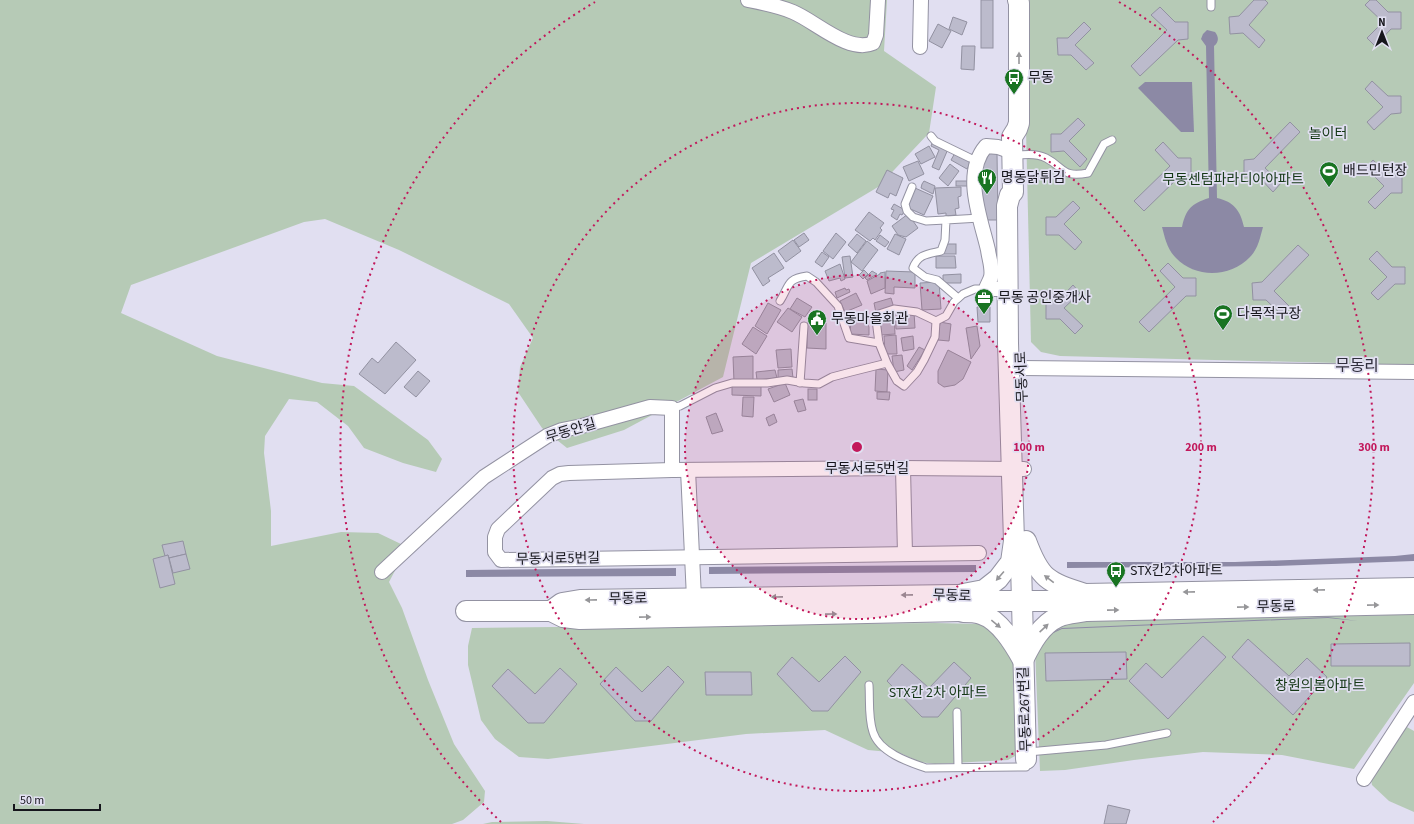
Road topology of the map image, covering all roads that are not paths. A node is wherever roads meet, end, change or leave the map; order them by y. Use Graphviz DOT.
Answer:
graph roads {
  1 [pos="748,0"];
  2 [pos="878,0"];
  3 [pos="921,0"];
  4 [pos="1007,0"];
  5 [pos="1018,0"];
  6 [pos="920,47"];
  7 [pos="931,136"];
  8 [pos="1112,140"];
  9 [pos="1012,148"];
  10 [pos="978,161"];
  11 [pos="912,187"];
  12 [pos="1013,192"];
  13 [pos="980,218"];
  14 [pos="946,220"];
  15 [pos="986,289"];
  16 [pos="1008,289"];
  17 [pos="958,298"];
  18 [pos="780,301"];
  19 [pos="936,321"];
  20 [pos="804,326"];
  21 [pos="878,343"];
  22 [pos="887,363"];
  23 [pos="1021,368"];
  24 [pos="1414,372"];
  25 [pos="800,383"];
  26 [pos="672,408"];
  27 [pos="903,468"];
  28 [pos="672,470"];
  29 [pos="688,470"];
  30 [pos="1019,470"];
  31 [pos="1020,541"];
  32 [pos="979,552"];
  33 [pos="905,554"];
  34 [pos="692,557"];
  35 [pos="382,572"];
  36 [pos="1414,588"];
  37 [pos="694,598"];
  38 [pos="1022,601"];
  39 [pos="1085,602"];
  40 [pos="959,603"];
  41 [pos="1414,604"];
  42 [pos="466,611"];
  43 [pos="551,611"];
  44 [pos="1023,660"];
  45 [pos="870,685"];
  46 [pos="1414,702"];
  47 [pos="957,712"];
  48 [pos="1167,733"];
  49 [pos="1026,759"];
  50 [pos="958,767"];
  51 [pos="1364,779"];
  1 -- 2 [label="street"];
  3 -- 6 [label="street"];
  4 -- 9 [label="main road, 무동서로"];
  9 -- 5 [label="main road, 무동서로, one-way"];
  7 -- 10 [label="lane"];
  8 -- 9 [label="lane"];
  9 -- 10 [label="street"];
  9 -- 12 [label="main road, 무동서로"];
  10 -- 13 [label="street"];
  11 -- 14 [label="lane"];
  12 -- 16 [label="main road, 무동서로"];
  12 -- 23 [label="main road, 무동서로"];
  13 -- 14 [label="lane"];
  13 -- 15 [label="street"];
  14 -- 17 [label="lane"];
  15 -- 16 [label="street"];
  15 -- 17 [label="lane"];
  16 -- 30 [label="main road, 무동서로"];
  17 -- 19 [label="lane"];
  18 -- 21 [label="lane"];
  19 -- 21 [label="lane"];
  19 -- 22 [label="lane"];
  20 -- 25 [label="lane"];
  21 -- 22 [label="lane"];
  22 -- 25 [label="lane, 무동안길"];
  23 -- 24 [label="street"];
  23 -- 30 [label="main road, 무동서로"];
  25 -- 26 [label="lane, 무동안길"];
  26 -- 28 [label="street"];
  26 -- 35 [label="street, 무동안길"];
  27 -- 29 [label="street, 무동서로5번길"];
  27 -- 30 [label="street, 무동서로5번길"];
  27 -- 33 [label="street"];
  28 -- 29 [label="street, 무동서로5번길"];
  28 -- 34 [label="street, 무동서로5번길"];
  29 -- 34 [label="street"];
  30 -- 31 [label="main road, 무동서로"];
  31 -- 38 [label="main road, 무동로267번길"];
  39 -- 31 [label="main road, one-way"];
  31 -- 40 [label="main road, one-way"];
  32 -- 33 [label="street, 무동서로5번길"];
  33 -- 34 [label="street, 무동서로5번길"];
  34 -- 37 [label="street"];
  36 -- 39 [label="main road, 무동로, one-way"];
  40 -- 37 [label="main road, 무동로, one-way"];
  37 -- 43 [label="main road, 무동로, one-way"];
  38 -- 39 [label="main road, 무동로"];
  38 -- 40 [label="main road, 무동로"];
  38 -- 44 [label="main road, 무동로267번길"];
  39 -- 41 [label="main road, 무동로, one-way"];
  44 -- 39 [label="main road, one-way"];
  43 -- 40 [label="main road, 무동로, one-way"];
  40 -- 44 [label="main road, one-way"];
  42 -- 43 [label="main road, 무동로"];
  44 -- 49 [label="main road, 무동로267번길"];
  45 -- 50 [label="lane"];
  46 -- 51 [label="street"];
  47 -- 50 [label="lane"];
  48 -- 49 [label="lane"];
  49 -- 50 [label="lane"];
}
